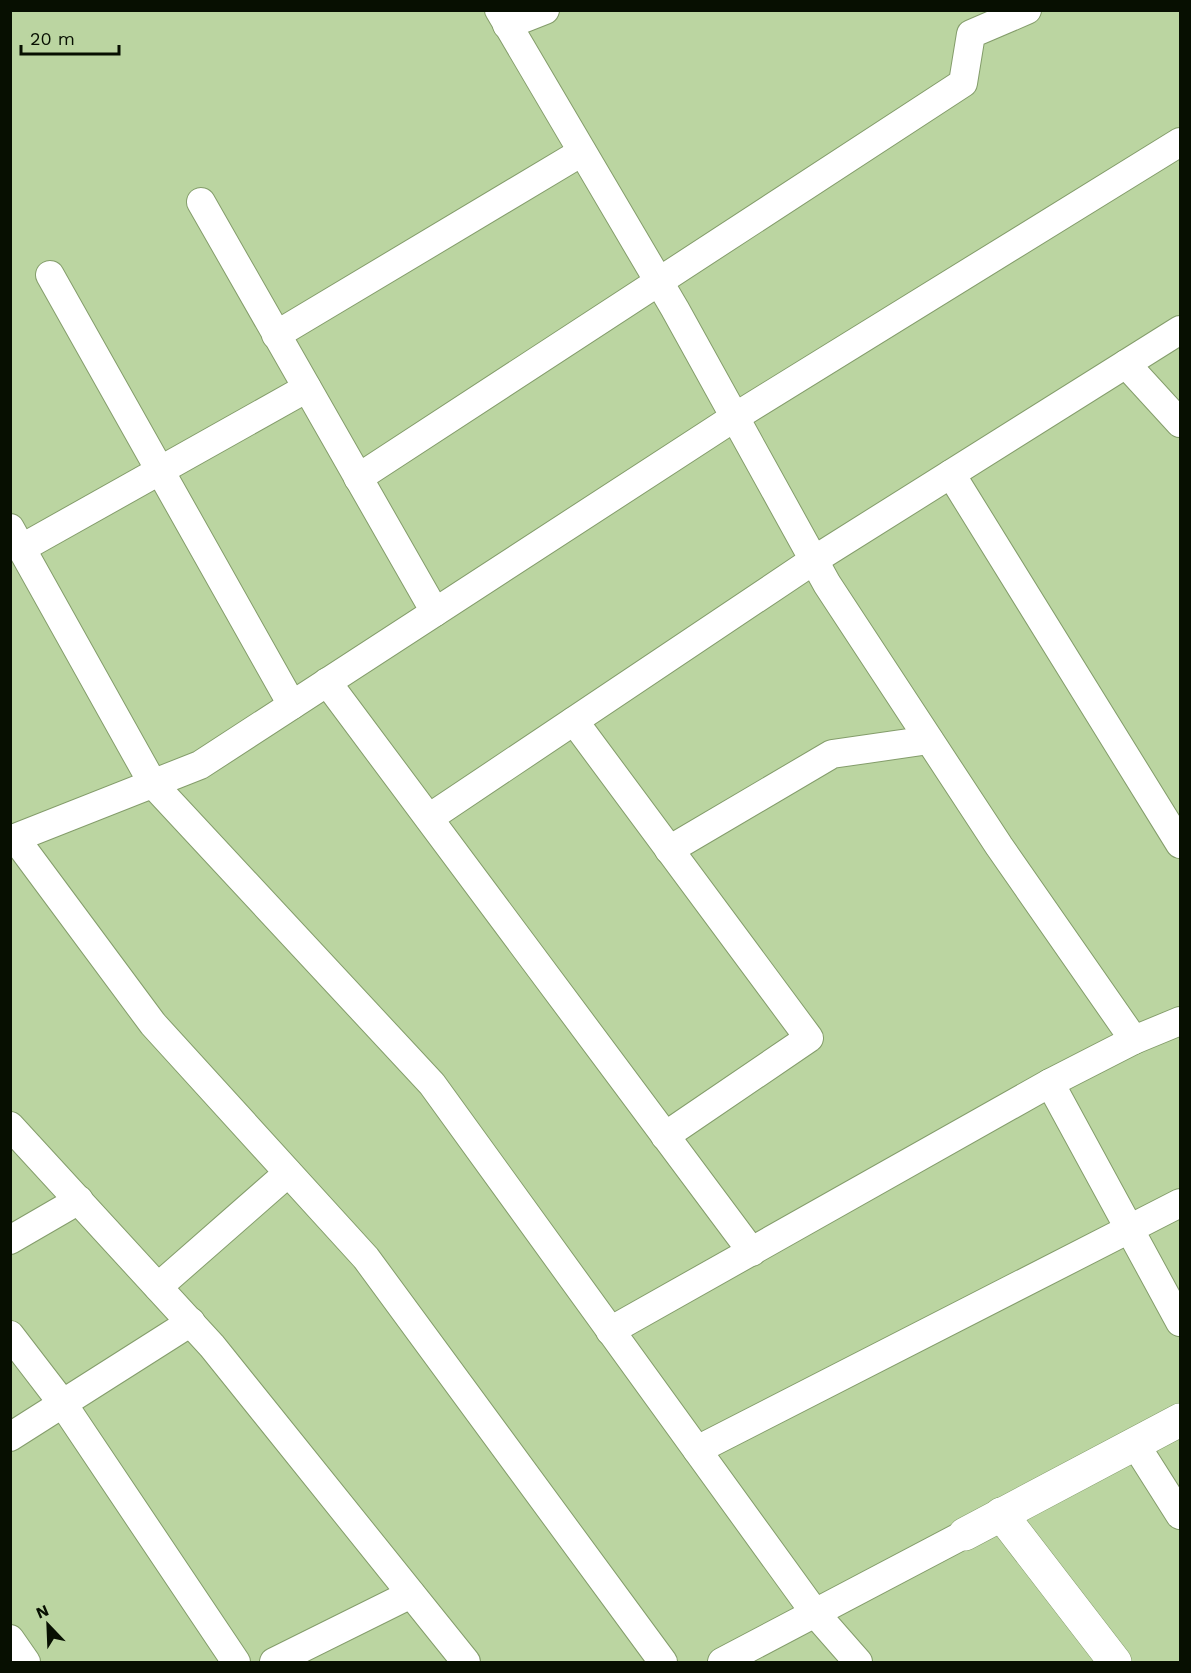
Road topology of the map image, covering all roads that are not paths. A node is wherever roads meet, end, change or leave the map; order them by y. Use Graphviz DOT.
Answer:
graph roads {
  1 [pos="545,10"];
  2 [pos="1027,10"];
  3 [pos="503,18"];
  4 [pos="1180,142"];
  5 [pos="582,152"];
  6 [pos="201,202"];
  7 [pos="50,275"];
  8 [pos="659,282"];
  9 [pos="1180,330"];
  10 [pos="276,335"];
  11 [pos="1126,364"];
  12 [pos="307,388"];
  13 [pos="735,417"];
  14 [pos="1180,423"];
  15 [pos="161,471"];
  16 [pos="951,474"];
  17 [pos="358,478"];
  18 [pos="16,538"];
  19 [pos="814,560"];
  20 [pos="435,612"];
  21 [pos="327,682"];
  22 [pos="292,705"];
  23 [pos="574,721"];
  24 [pos="929,740"];
  25 [pos="153,784"];
  26 [pos="429,819"];
  27 [pos="13,839"];
  28 [pos="1180,844"];
  29 [pos="669,850"];
  30 [pos="1180,1021"];
  31 [pos="1134,1040"];
  32 [pos="1050,1083"];
  33 [pos="10,1126"];
  34 [pos="665,1136"];
  35 [pos="288,1173"];
  36 [pos="79,1200"];
  37 [pos="1180,1203"];
  38 [pos="1129,1228"];
  39 [pos="10,1240"];
  40 [pos="752,1251"];
  41 [pos="158,1287"];
  42 [pos="190,1322"];
  43 [pos="1180,1322"];
  44 [pos="610,1331"];
  45 [pos="10,1335"];
  46 [pos="63,1404"];
  47 [pos="1180,1420"];
  48 [pos="10,1437"];
  49 [pos="1135,1444"];
  50 [pos="697,1450"];
  51 [pos="1001,1514"];
  52 [pos="1180,1515"];
  53 [pos="965,1534"];
  54 [pos="411,1594"];
  55 [pos="815,1613"];
  56 [pos="10,1639"];
  57 [pos="26,1662"];
  58 [pos="236,1662"];
  59 [pos="274,1662"];
  60 [pos="466,1662"];
  61 [pos="663,1662"];
  62 [pos="722,1662"];
  63 [pos="858,1662"];
  64 [pos="1115,1662"];
  1 -- 3 [label="street"];
  2 -- 8 [label="street"];
  3 -- 5 [label="street"];
  4 -- 13 [label="street"];
  5 -- 8 [label="street"];
  5 -- 10 [label="street"];
  6 -- 10 [label="street"];
  7 -- 15 [label="street"];
  8 -- 13 [label="street"];
  8 -- 17 [label="street"];
  9 -- 11 [label="street"];
  10 -- 12 [label="street"];
  11 -- 14 [label="street"];
  11 -- 16 [label="street"];
  12 -- 15 [label="street"];
  12 -- 17 [label="street"];
  13 -- 19 [label="street"];
  13 -- 20 [label="street"];
  15 -- 18 [label="street"];
  15 -- 22 [label="street"];
  16 -- 19 [label="street"];
  16 -- 28 [label="street"];
  17 -- 20 [label="street"];
  18 -- 25 [label="street"];
  19 -- 23 [label="street"];
  19 -- 24 [label="street"];
  20 -- 21 [label="street"];
  21 -- 22 [label="street"];
  21 -- 26 [label="street"];
  22 -- 25 [label="street"];
  23 -- 26 [label="street"];
  23 -- 29 [label="street"];
  24 -- 29 [label="street"];
  24 -- 31 [label="street"];
  25 -- 27 [label="street"];
  25 -- 44 [label="street"];
  26 -- 34 [label="street"];
  27 -- 35 [label="street"];
  29 -- 34 [label="street"];
  30 -- 31 [label="street"];
  31 -- 32 [label="street"];
  32 -- 38 [label="street"];
  32 -- 40 [label="street"];
  33 -- 36 [label="street"];
  34 -- 40 [label="street"];
  35 -- 41 [label="street"];
  35 -- 61 [label="street"];
  36 -- 39 [label="street"];
  36 -- 41 [label="street"];
  37 -- 38 [label="street"];
  38 -- 43 [label="street"];
  38 -- 50 [label="street"];
  40 -- 44 [label="street"];
  41 -- 42 [label="street"];
  42 -- 46 [label="street"];
  42 -- 54 [label="street"];
  44 -- 50 [label="street"];
  45 -- 46 [label="street"];
  46 -- 48 [label="street"];
  46 -- 58 [label="street"];
  47 -- 49 [label="street"];
  49 -- 51 [label="street"];
  49 -- 52 [label="street"];
  50 -- 55 [label="street"];
  51 -- 53 [label="street"];
  51 -- 64 [label="street"];
  53 -- 55 [label="street"];
  54 -- 59 [label="street"];
  54 -- 60 [label="street"];
  55 -- 62 [label="street"];
  55 -- 63 [label="street"];
  56 -- 57 [label="street"];
}
